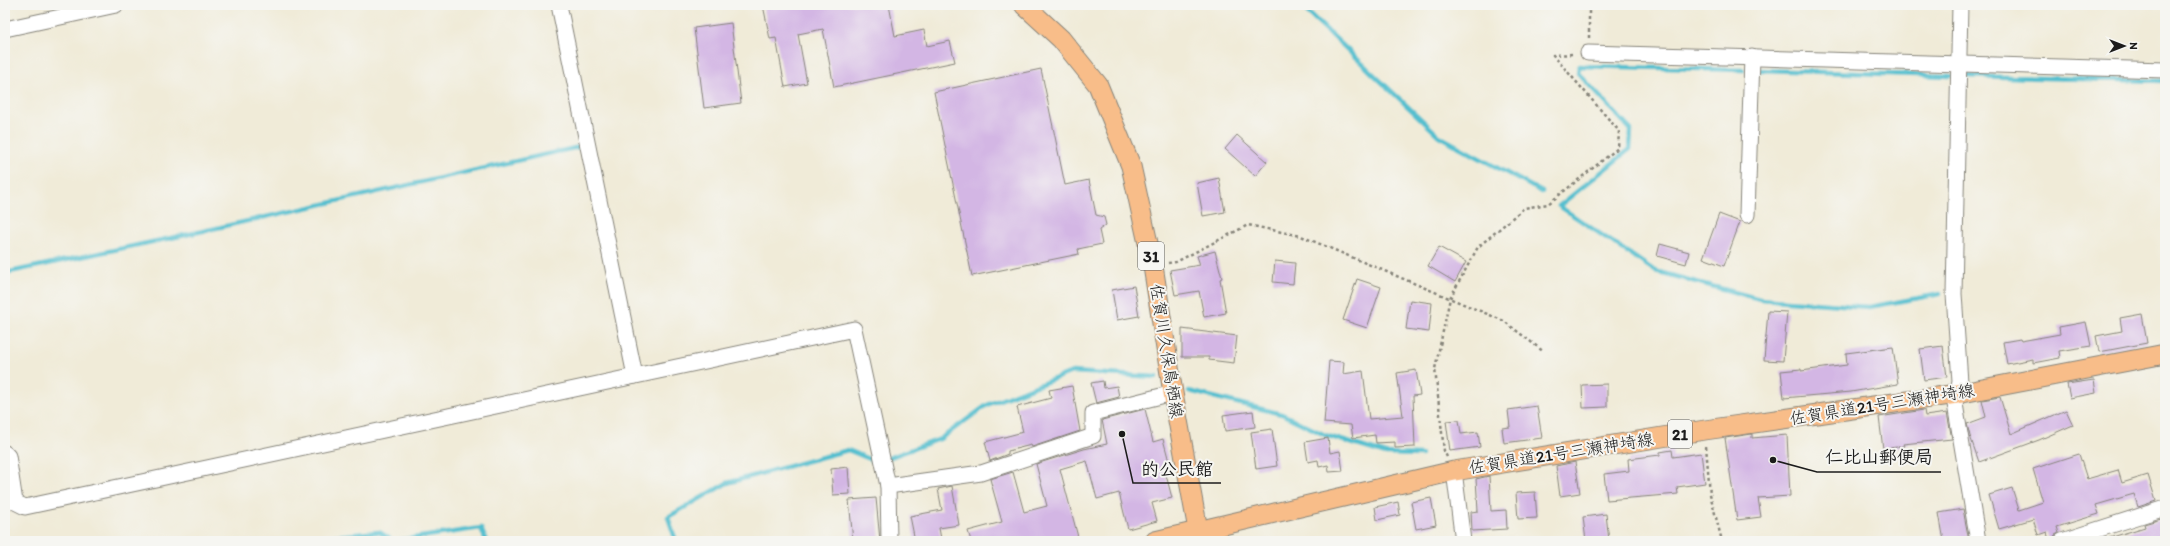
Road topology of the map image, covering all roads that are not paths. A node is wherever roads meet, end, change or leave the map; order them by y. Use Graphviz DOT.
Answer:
graph roads {
  1 [pos="116,5"];
  2 [pos="559,5"];
  3 [pos="1024,5"];
  4 [pos="1960,5"];
  5 [pos="5,28"];
  6 [pos="1588,53"];
  7 [pos="1752,57"];
  8 [pos="1958,63"];
  9 [pos="2165,70"];
  10 [pos="1747,215"];
  11 [pos="2165,354"];
  12 [pos="635,376"];
  13 [pos="1173,393"];
  14 [pos="1957,394"];
  15 [pos="5,453"];
  16 [pos="1454,471"];
  17 [pos="888,486"];
  18 [pos="2165,508"];
  19 [pos="1199,536"];
  20 [pos="889,541"];
  21 [pos="1155,541"];
  22 [pos="1463,541"];
  23 [pos="1978,541"];
  24 [pos="2062,541"];
  1 -- 5 [label="street"];
  2 -- 12 [label="street"];
  3 -- 13 [label="main road, 佐賀川久保鳥栖線 / 31"];
  4 -- 8 [label="street"];
  6 -- 7 [label="street"];
  7 -- 8 [label="street"];
  7 -- 10 [label="street"];
  8 -- 9 [label="street"];
  8 -- 14 [label="street"];
  11 -- 14 [label="main road, 佐賀県道21号三瀬神埼線 / 21"];
  12 -- 15 [label="street"];
  12 -- 17 [label="street"];
  13 -- 17 [label="street"];
  13 -- 19 [label="main road, 佐賀川久保鳥栖線 / 31"];
  14 -- 16 [label="main road, 佐賀県道21号三瀬神埼線 / 21"];
  14 -- 23 [label="street"];
  16 -- 19 [label="main road, 佐賀県道21号三瀬神埼線 / 21"];
  16 -- 22 [label="street"];
  17 -- 20 [label="street"];
  18 -- 24 [label="street"];
  19 -- 21 [label="main road, 21"];
}
